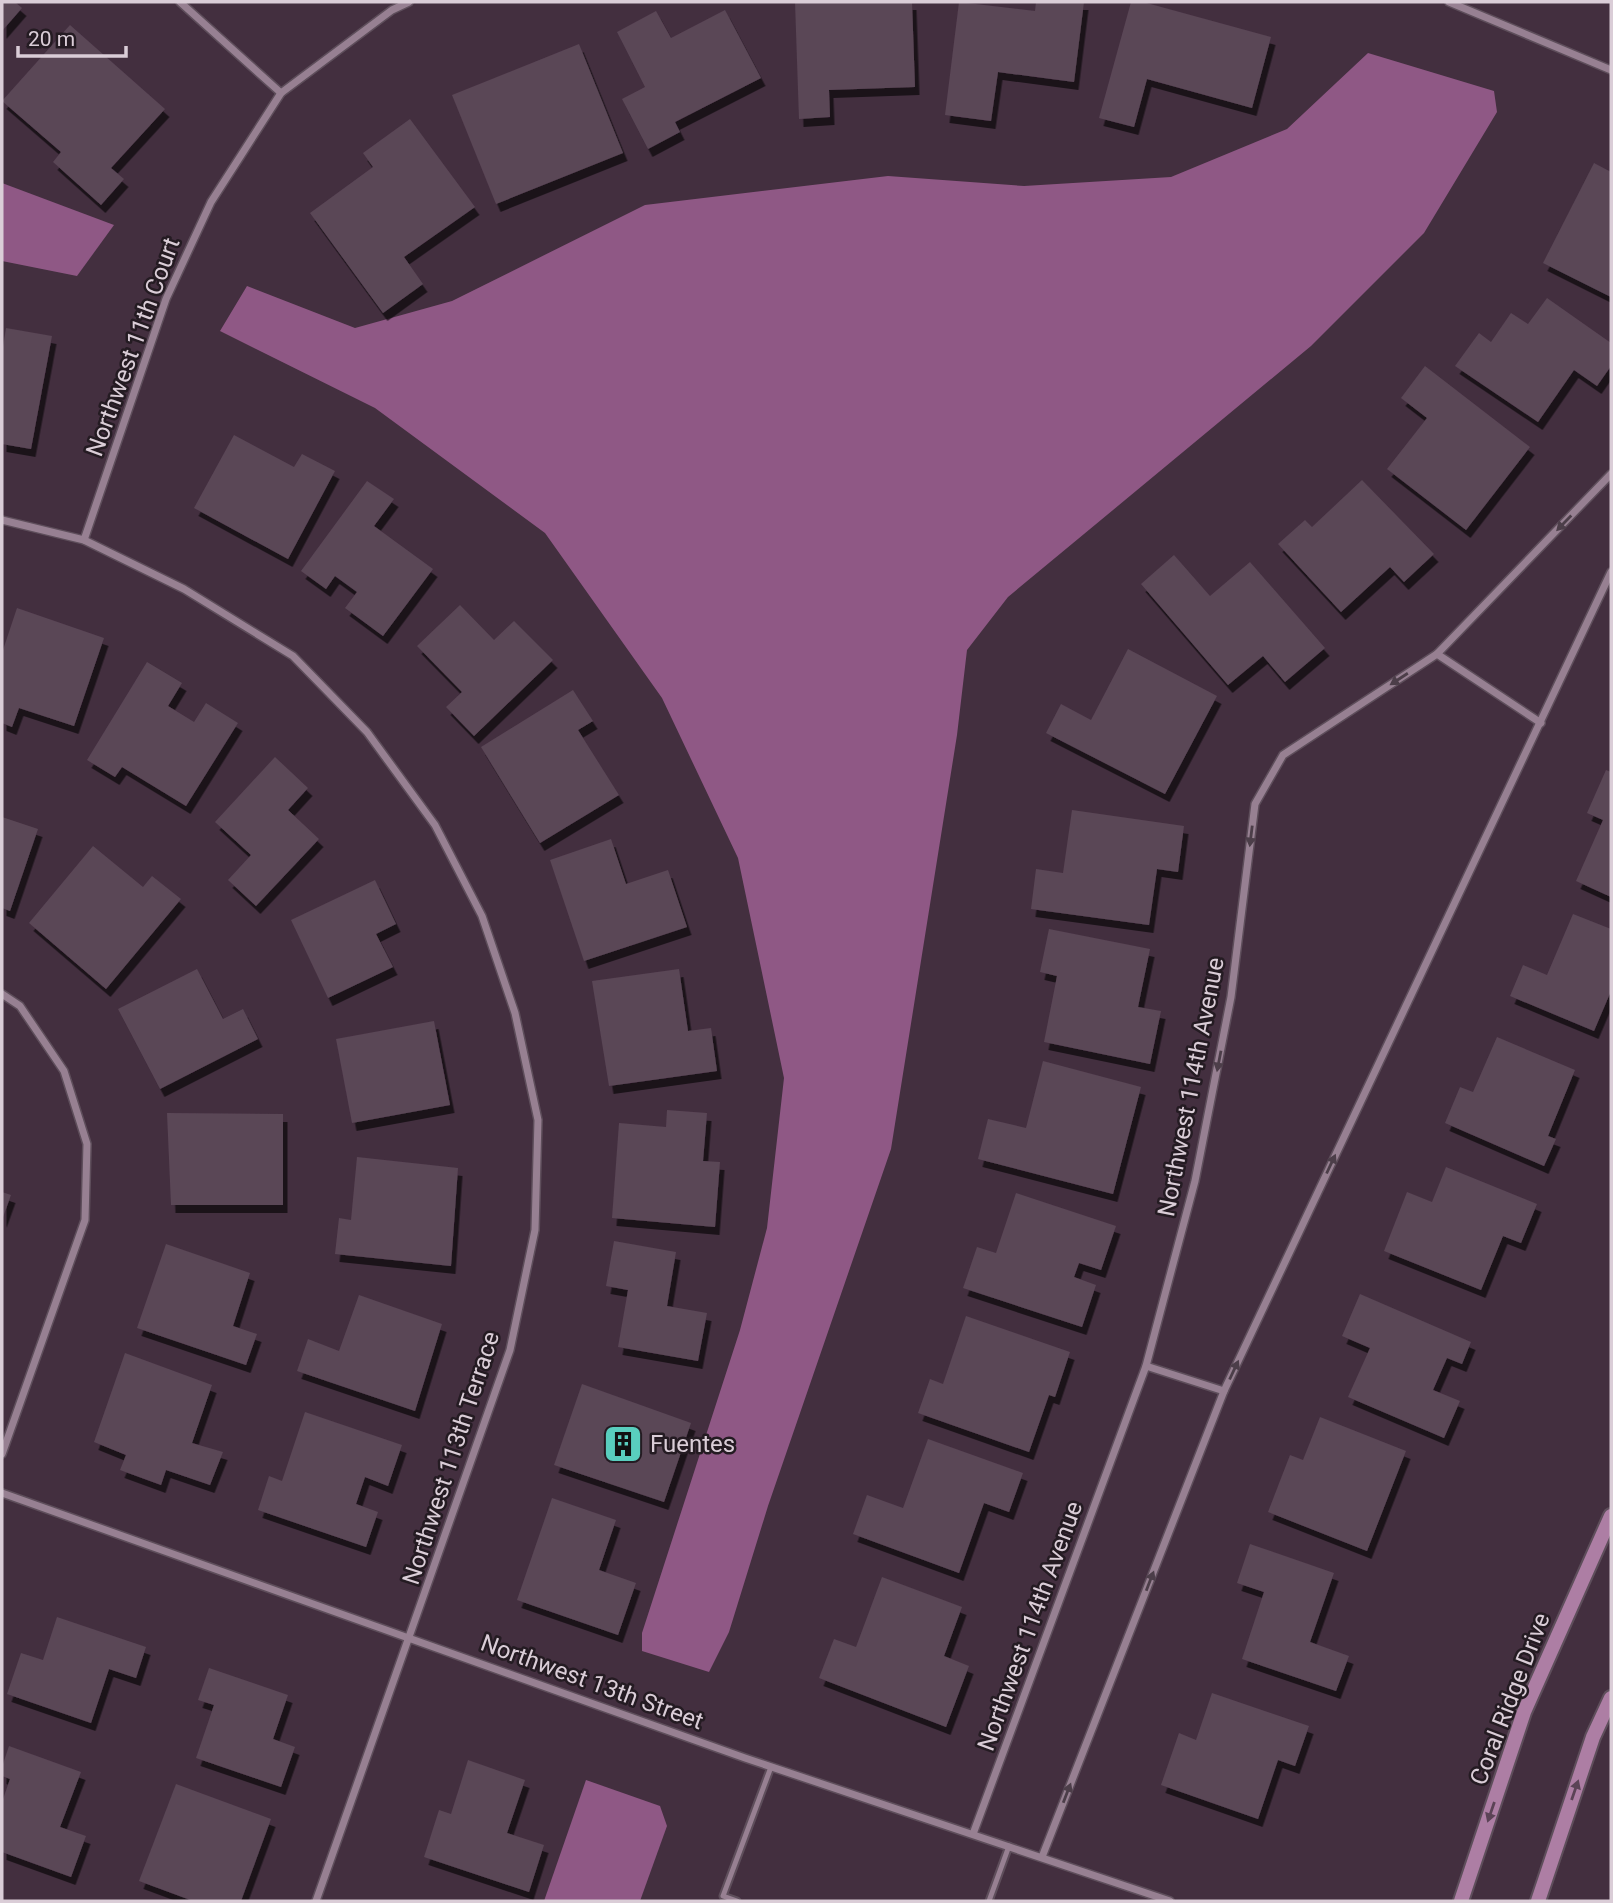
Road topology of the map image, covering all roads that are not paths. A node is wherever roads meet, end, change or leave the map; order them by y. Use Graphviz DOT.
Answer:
graph roads {
  1 [pos="180,2"];
  2 [pos="409,2"];
  3 [pos="1449,2"];
  4 [pos="1611,70"];
  5 [pos="281,93"];
  6 [pos="1611,474"];
  7 [pos="2,520"];
  8 [pos="84,540"];
  9 [pos="1611,572"];
  10 [pos="1437,654"];
  11 [pos="1541,723"];
  12 [pos="2,994"];
  13 [pos="1146,1366"];
  14 [pos="1224,1391"];
  15 [pos="2,1454"];
  16 [pos="2,1493"];
  17 [pos="1611,1516"];
  18 [pos="411,1637"];
  19 [pos="1611,1698"];
  20 [pos="771,1766"];
  21 [pos="973,1834"];
  22 [pos="1009,1846"];
  23 [pos="1042,1857"];
  24 [pos="722,1899"];
  25 [pos="316,1901"];
  26 [pos="737,1901"];
  27 [pos="989,1901"];
  28 [pos="1170,1901"];
  29 [pos="1461,1901"];
  30 [pos="1538,1901"];
  1 -- 5 [label="street"];
  2 -- 5 [label="street, Northwest 11th Court"];
  3 -- 4 [label="street"];
  5 -- 8 [label="street, Northwest 11th Court"];
  6 -- 10 [label="street, Northwest 114th Avenue, one-way"];
  7 -- 8 [label="street, Northwest 113th Terrace"];
  8 -- 18 [label="street, Northwest 113th Terrace"];
  9 -- 11 [label="street"];
  10 -- 11 [label="street"];
  10 -- 13 [label="street, Northwest 114th Avenue, one-way"];
  14 -- 11 [label="street, one-way"];
  12 -- 15 [label="street"];
  13 -- 14 [label="street"];
  13 -- 21 [label="street, Northwest 114th Avenue"];
  23 -- 14 [label="street, one-way"];
  16 -- 18 [label="street, Northwest 13th Street"];
  17 -- 29 [label="main road, Coral Ridge Drive, one-way"];
  18 -- 20 [label="street, Northwest 13th Street"];
  18 -- 25 [label="street, Northwest 113th Terrace"];
  30 -- 19 [label="main road, one-way"];
  20 -- 21 [label="street, Northwest 13th Street"];
  20 -- 24 [label="lane"];
  21 -- 22 [label="street, Northwest 13th Street"];
  22 -- 23 [label="street, Northwest 13th Street"];
  22 -- 27 [label="lane"];
  23 -- 28 [label="street, Northwest 13th Street"];
  24 -- 26 [label="lane"];
}
